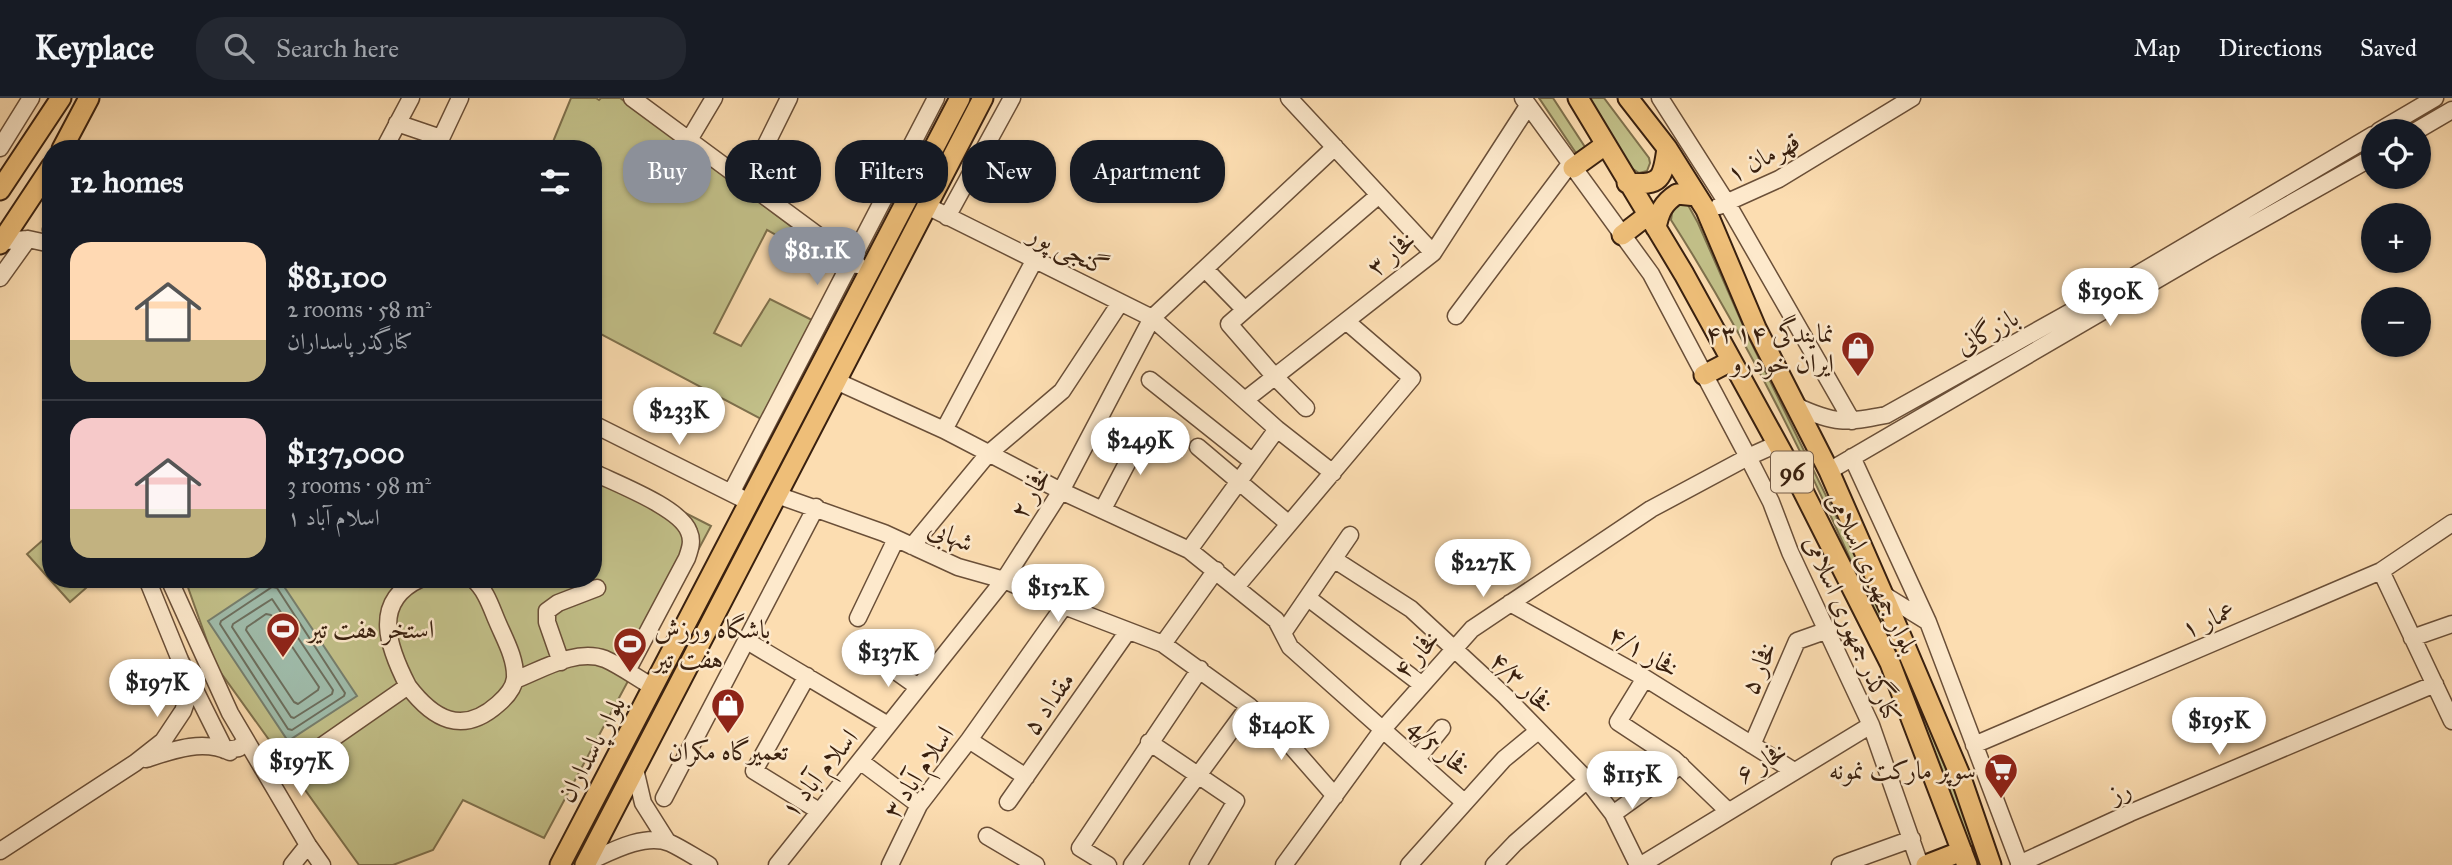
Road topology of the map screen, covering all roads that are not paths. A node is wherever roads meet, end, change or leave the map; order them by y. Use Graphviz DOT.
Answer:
graph roads {
  1 [pos="31,98"];
  2 [pos="61,98"];
  3 [pos="89,98"];
  4 [pos="411,98"];
  5 [pos="460,98"];
  6 [pos="632,98"];
  7 [pos="714,98"];
  8 [pos="789,98"];
  9 [pos="983,98"];
  10 [pos="1012,98"];
  11 [pos="1289,98"];
  12 [pos="1578,98"];
  13 [pos="1628,98"];
  14 [pos="1660,98"];
  15 [pos="1880,98"];
  16 [pos="1912,98"];
  17 [pos="2435,98"];
  18 [pos="933,99"];
  19 [pos="1525,102"];
  20 [pos="957,104"];
  21 [pos="2452,110"];
  22 [pos="1890,113"];
  23 [pos="2399,119"];
  24 [pos="2431,122"];
  25 [pos="397,123"];
  26 [pos="67,140"];
  27 [pos="388,140"];
  28 [pos="430,140"];
  29 [pos="440,140"];
  30 [pos="689,140"];
  31 [pos="768,140"];
  32 [pos="2361,142"];
  33 [pos="1605,145"];
  34 [pos="1335,147"];
  35 [pos="0,148"];
  36 [pos="1667,148"];
  37 [pos="2361,164"];
  38 [pos="1572,166"];
  39 [pos="42,181"];
  40 [pos="1627,183"];
  41 [pos="0,190"];
  42 [pos="1379,195"];
  43 [pos="774,203"];
  44 [pos="1701,203"];
  45 [pos="1727,203"];
  46 [pos="927,206"];
  47 [pos="947,217"];
  48 [pos="1652,221"];
  49 [pos="1622,235"];
  50 [pos="27,239"];
  51 [pos="42,242"];
  52 [pos="1,243"];
  53 [pos="1433,253"];
  54 [pos="852,260"];
  55 [pos="1034,261"];
  56 [pos="1205,269"];
  57 [pos="869,272"];
  58 [pos="0,278"];
  59 [pos="1120,303"];
  60 [pos="1245,310"];
  61 [pos="1456,316"];
  62 [pos="1152,318"];
  63 [pos="1346,321"];
  64 [pos="2048,334"];
  65 [pos="1731,361"];
  66 [pos="1704,375"];
  67 [pos="1275,377"];
  68 [pos="836,380"];
  69 [pos="1150,380"];
  70 [pos="1245,400"];
  71 [pos="1796,406"];
  72 [pos="1306,408"];
  73 [pos="1886,415"];
  74 [pos="1852,421"];
  75 [pos="602,428"];
  76 [pos="1145,429"];
  77 [pos="1277,429"];
  78 [pos="944,430"];
  79 [pos="1893,434"];
  80 [pos="1777,444"];
  81 [pos="1198,447"];
  82 [pos="988,454"];
  83 [pos="1748,457"];
  84 [pos="1852,457"];
  85 [pos="1253,462"];
  86 [pos="1829,471"];
  87 [pos="1333,473"];
  88 [pos="602,477"];
  89 [pos="1239,482"];
  90 [pos="1061,491"];
  91 [pos="731,493"];
  92 [pos="777,495"];
  93 [pos="749,502"];
  94 [pos="816,508"];
  95 [pos="1103,509"];
  96 [pos="2452,523"];
  97 [pos="1289,524"];
  98 [pos="1350,535"];
  99 [pos="896,538"];
  100 [pos="912,546"];
  101 [pos="1189,550"];
  102 [pos="1335,560"];
  103 [pos="1216,570"];
  104 [pos="2381,571"];
  105 [pos="1004,580"];
  106 [pos="1236,587"];
  107 [pos="151,588"];
  108 [pos="173,588"];
  109 [pos="407,588"];
  110 [pos="480,588"];
  111 [pos="597,588"];
  112 [pos="1881,593"];
  113 [pos="1308,598"];
  114 [pos="1510,603"];
  115 [pos="1064,606"];
  116 [pos="858,618"];
  117 [pos="1928,622"];
  118 [pos="2452,624"];
  119 [pos="1128,631"];
  120 [pos="1828,631"];
  121 [pos="1283,633"];
  122 [pos="2412,638"];
  123 [pos="747,641"];
  124 [pos="1163,644"];
  125 [pos="1452,649"];
  126 [pos="880,660"];
  127 [pos="205,661"];
  128 [pos="561,662"];
  129 [pos="1200,669"];
  130 [pos="627,671"];
  131 [pos="807,676"];
  132 [pos="189,678"];
  133 [pos="1646,678"];
  134 [pos="515,680"];
  135 [pos="1421,684"];
  136 [pos="2435,684"];
  137 [pos="408,686"];
  138 [pos="653,687"];
  139 [pos="918,687"];
  140 [pos="1249,706"];
  141 [pos="2452,720"];
  142 [pos="888,725"];
  143 [pos="1871,725"];
  144 [pos="1443,728"];
  145 [pos="1383,729"];
  146 [pos="1538,731"];
  147 [pos="969,740"];
  148 [pos="245,741"];
  149 [pos="1149,742"];
  150 [pos="1752,745"];
  151 [pos="1974,745"];
  152 [pos="225,750"];
  153 [pos="303,758"];
  154 [pos="1417,759"];
  155 [pos="860,761"];
  156 [pos="135,763"];
  157 [pos="1681,765"];
  158 [pos="263,769"];
  159 [pos="635,769"];
  160 [pos="1794,771"];
  161 [pos="1199,774"];
  162 [pos="1026,778"];
  163 [pos="1587,780"];
  164 [pos="1335,796"];
  165 [pos="664,798"];
  166 [pos="1008,802"];
  167 [pos="1464,802"];
  168 [pos="919,805"];
  169 [pos="820,811"];
  170 [pos="1728,811"];
  171 [pos="1613,814"];
  172 [pos="987,836"];
  173 [pos="1912,839"];
  174 [pos="667,841"];
  175 [pos="307,845"];
  176 [pos="0,851"];
  177 [pos="1965,858"];
  178 [pos="585,864"];
  179 [pos="1030,864"];
  180 [pos="2020,864"];
  181 [pos="292,865"];
  182 [pos="322,865"];
  183 [pos="560,865"];
  184 [pos="709,865"];
  185 [pos="777,865"];
  186 [pos="890,865"];
  187 [pos="1108,865"];
  188 [pos="1132,865"];
  189 [pos="1198,865"];
  190 [pos="1284,865"];
  191 [pos="1409,865"];
  192 [pos="1494,865"];
  193 [pos="1640,865"];
  194 [pos="1840,865"];
  195 [pos="1920,865"];
  196 [pos="1926,865"];
  197 [pos="1992,865"];
  1 -- 35 [label="street"];
  2 -- 41 [label="main road"];
  3 -- 26 [label="main road"];
  4 -- 25 [label="street"];
  5 -- 29 [label="street"];
  6 -- 30 [label="street"];
  7 -- 30 [label="street"];
  8 -- 31 [label="street"];
  9 -- 46 [label="main road, بلوار پاسداران"];
  10 -- 47 [label="street"];
  11 -- 34 [label="street"];
  12 -- 33 [label="main road, بلوار جمهوری اسلامی / 96"];
  13 -- 36 [label="main road, بلوار جمهوری اسلامی / 96"];
  14 -- 45 [label="street"];
  15 -- 22 [label="street"];
  16 -- 22 [label="street, قهرمان ۱"];
  17 -- 23 [label="street"];
  18 -- 20 [label="street"];
  18 -- 54 [label="street"];
  19 -- 38 [label="street, کنارگذر جمهوری اسلامی"];
  19 -- 53 [label="street, فخار ۳"];
  20 -- 57 [label="main road, بلوار پاسداران"];
  21 -- 24 [label="street"];
  22 -- 45 [label="street, قهرمان ۱"];
  25 -- 27 [label="street"];
  25 -- 28 [label="street"];
  32 -- 64 [label="street, بازرگانی"];
  33 -- 38 [label="main road"];
  33 -- 40 [label="main road, بلوار جمهوری اسلامی / 96"];
  34 -- 42 [label="street"];
  34 -- 56 [label="street, فخار ۲"];
  36 -- 40 [label="main road"];
  36 -- 44 [label="main road, بلوار جمهوری اسلامی / 96"];
  37 -- 64 [label="street, بازرگانی"];
  38 -- 49 [label="street, کنارگذر جمهوری اسلامی"];
  38 -- 61 [label="street"];
  39 -- 52 [label="main road"];
  40 -- 48 [label="main road, بلوار جمهوری اسلامی / 96"];
  42 -- 53 [label="street"];
  42 -- 60 [label="street"];
  43 -- 54 [label="street"];
  44 -- 45 [label="street, قهرمان ۱"];
  44 -- 48 [label="main road"];
  44 -- 71 [label="main road, بلوار جمهوری اسلامی / 96"];
  45 -- 74 [label="street"];
  46 -- 47 [label="street, گنجی پور"];
  46 -- 68 [label="main road, بلوار پاسداران"];
  47 -- 55 [label="street, گنجی پور"];
  48 -- 49 [label="main road"];
  48 -- 65 [label="main road, بلوار جمهوری اسلامی / 96"];
  49 -- 66 [label="street, کنارگذر جمهوری اسلامی"];
  50 -- 51 [label="street"];
  50 -- 52 [label="street"];
  50 -- 58 [label="street"];
  53 -- 63 [label="street, فخار ۳"];
  54 -- 57 [label="street"];
  54 -- 91 [label="street"];
  55 -- 59 [label="street, گنجی پور"];
  55 -- 78 [label="street"];
  56 -- 60 [label="street"];
  56 -- 62 [label="street, فخار ۲"];
  57 -- 93 [label="main road, بلوار پاسداران"];
  59 -- 62 [label="street, گنجی پور"];
  59 -- 82 [label="street"];
  60 -- 67 [label="street"];
  62 -- 70 [label="street, گنجی پور"];
  62 -- 90 [label="street, فخار ۲"];
  63 -- 67 [label="street, فخار ۳"];
  63 -- 87 [label="street"];
  64 -- 73 [label="street, بازرگانی"];
  64 -- 79 [label="street, بازرگانی"];
  65 -- 66 [label="main road"];
  65 -- 80 [label="main road, بلوار جمهوری اسلامی / 96"];
  66 -- 83 [label="street, کنارگذر جمهوری اسلامی"];
  67 -- 70 [label="street, فخار ۳"];
  67 -- 72 [label="street"];
  68 -- 78 [label="street, فخار 4/5"];
  68 -- 92 [label="main road, بلوار پاسداران"];
  69 -- 85 [label="street"];
  70 -- 77 [label="street, گنجی پور"];
  71 -- 74 [label="street, بازرگانی"];
  71 -- 86 [label="main road, بلوار جمهوری اسلامی / 96"];
  73 -- 74 [label="street, بازرگانی"];
  73 -- 79 [label="street"];
  75 -- 91 [label="street"];
  76 -- 95 [label="street"];
  77 -- 85 [label="street"];
  77 -- 87 [label="street, گنجی پور"];
  78 -- 82 [label="street, فخار 4/5"];
  79 -- 84 [label="street, بازرگانی"];
  80 -- 83 [label="street, فخار ۴"];
  80 -- 177 [label="main road, بلوار جمهوری اسلامی / 96"];
  81 -- 89 [label="street"];
  82 -- 90 [label="street, فخار 4/5"];
  82 -- 100 [label="street"];
  83 -- 114 [label="street, فخار ۴"];
  83 -- 120 [label="street, کنارگذر جمهوری اسلامی"];
  84 -- 86 [label="street, بازرگانی"];
  84 -- 117 [label="street"];
  85 -- 89 [label="street"];
  86 -- 112 [label="main road, بلوار جمهوری اسلامی / 96"];
  87 -- 97 [label="street"];
  88 -- 130 [label="street"];
  89 -- 97 [label="street"];
  89 -- 101 [label="street"];
  90 -- 95 [label="street, فخار 4/5"];
  90 -- 105 [label="street, فخار ۲"];
  91 -- 93 [label="street"];
  92 -- 94 [label="street, شهابی"];
  92 -- 159 [label="main road, بلوار پاسداران"];
  93 -- 138 [label="main road, بلوار پاسداران"];
  94 -- 99 [label="street, شهابی"];
  94 -- 123 [label="street"];
  95 -- 101 [label="street, فخار 4/5"];
  96 -- 104 [label="street, عمار ۱"];
  97 -- 106 [label="street"];
  98 -- 102 [label="street"];
  99 -- 100 [label="street, شهابی"];
  99 -- 116 [label="street"];
  100 -- 105 [label="street, شهابی"];
  101 -- 103 [label="street, فخار 4/5"];
  102 -- 113 [label="street"];
  102 -- 125 [label="street, فخار ۴/۳"];
  103 -- 106 [label="street, فخار 4/5"];
  103 -- 124 [label="street"];
  104 -- 122 [label="street"];
  104 -- 151 [label="street, عمار ۱"];
  105 -- 115 [label="street, شهابی"];
  105 -- 139 [label="street, اسلام آباد ۱"];
  106 -- 121 [label="street, فخار 4/5"];
  107 -- 132 [label="street"];
  108 -- 127 [label="street"];
  109 -- 137 [label="street"];
  110 -- 134 [label="street"];
  111 -- 128 [label="street"];
  112 -- 117 [label="street"];
  112 -- 197 [label="main road, بلوار جمهوری اسلامی / 96"];
  113 -- 121 [label="street"];
  113 -- 135 [label="street"];
  114 -- 125 [label="street, فخار ۴"];
  114 -- 133 [label="street, فخار ۴/۱"];
  115 -- 119 [label="street, شهابی"];
  115 -- 147 [label="street, اسلام آباد ۳"];
  117 -- 151 [label="street"];
  118 -- 122 [label="street"];
  119 -- 124 [label="street, شهابی"];
  119 -- 162 [label="street, مقداد ۵"];
  120 -- 143 [label="street, کنارگذر جمهوری اسلامی"];
  120 -- 150 [label="street, فخار ۵"];
  121 -- 145 [label="street, فخار 4/5"];
  122 -- 136 [label="street"];
  123 -- 131 [label="street"];
  123 -- 165 [label="street"];
  124 -- 129 [label="street, شهابی"];
  125 -- 135 [label="street, فخار ۴"];
  125 -- 146 [label="street, فخار ۴/۳"];
  126 -- 139 [label="street"];
  127 -- 132 [label="street"];
  127 -- 148 [label="street"];
  128 -- 130 [label="street"];
  128 -- 134 [label="street"];
  129 -- 140 [label="street, شهابی"];
  129 -- 149 [label="street"];
  130 -- 138 [label="street"];
  131 -- 142 [label="street"];
  131 -- 169 [label="street"];
  132 -- 152 [label="street"];
  132 -- 156 [label="street"];
  133 -- 150 [label="street, فخار ۴/۱"];
  133 -- 157 [label="street"];
  134 -- 137 [label="street"];
  135 -- 145 [label="street, فخار ۴"];
  136 -- 141 [label="street"];
  136 -- 180 [label="street, رز"];
  137 -- 153 [label="street"];
  138 -- 183 [label="main road, بلوار پاسداران"];
  139 -- 142 [label="street, اسلام آباد ۱"];
  140 -- 161 [label="street"];
  140 -- 164 [label="street, شهابی"];
  142 -- 155 [label="street, اسلام آباد ۱"];
  143 -- 160 [label="street, فخار ۶"];
  143 -- 173 [label="street, کنارگذر جمهوری اسلامی"];
  144 -- 154 [label="street"];
  145 -- 154 [label="street, فخار 4/5"];
  145 -- 164 [label="street, فخار ۴"];
  146 -- 163 [label="street, فخار ۴/۳"];
  146 -- 167 [label="street"];
  147 -- 162 [label="street"];
  147 -- 168 [label="street, اسلام آباد ۳"];
  148 -- 152 [label="street"];
  148 -- 158 [label="street"];
  149 -- 161 [label="street"];
  149 -- 187 [label="street"];
  150 -- 160 [label="street, فخار ۴/۱"];
  151 -- 180 [label="street"];
  152 -- 156 [label="street"];
  152 -- 158 [label="street"];
  154 -- 167 [label="street, فخار 4/5"];
  155 -- 168 [label="street"];
  155 -- 169 [label="street, اسلام آباد ۱"];
  156 -- 176 [label="street"];
  157 -- 170 [label="street"];
  157 -- 171 [label="street"];
  158 -- 175 [label="street"];
  159 -- 174 [label="street"];
  159 -- 178 [label="main road, بلوار پاسداران"];
  160 -- 170 [label="street, فخار ۶"];
  161 -- 188 [label="street"];
  161 -- 189 [label="street"];
  162 -- 166 [label="street, مقداد ۵"];
  163 -- 171 [label="street, فخار ۴/۳"];
  163 -- 192 [label="street"];
  164 -- 190 [label="street, فخار ۴"];
  167 -- 191 [label="street"];
  168 -- 186 [label="street, اسلام آباد ۳"];
  169 -- 185 [label="street, اسلام آباد ۱"];
  170 -- 193 [label="street, فخار ۶"];
  171 -- 193 [label="street, فخار ۴/۳"];
  172 -- 179 [label="street"];
  173 -- 194 [label="street"];
  173 -- 195 [label="street, کنارگذر جمهوری اسلامی"];
  174 -- 178 [label="street"];
  174 -- 184 [label="street"];
  175 -- 181 [label="street"];
  175 -- 182 [label="street"];
  177 -- 196 [label="main road"];
}
